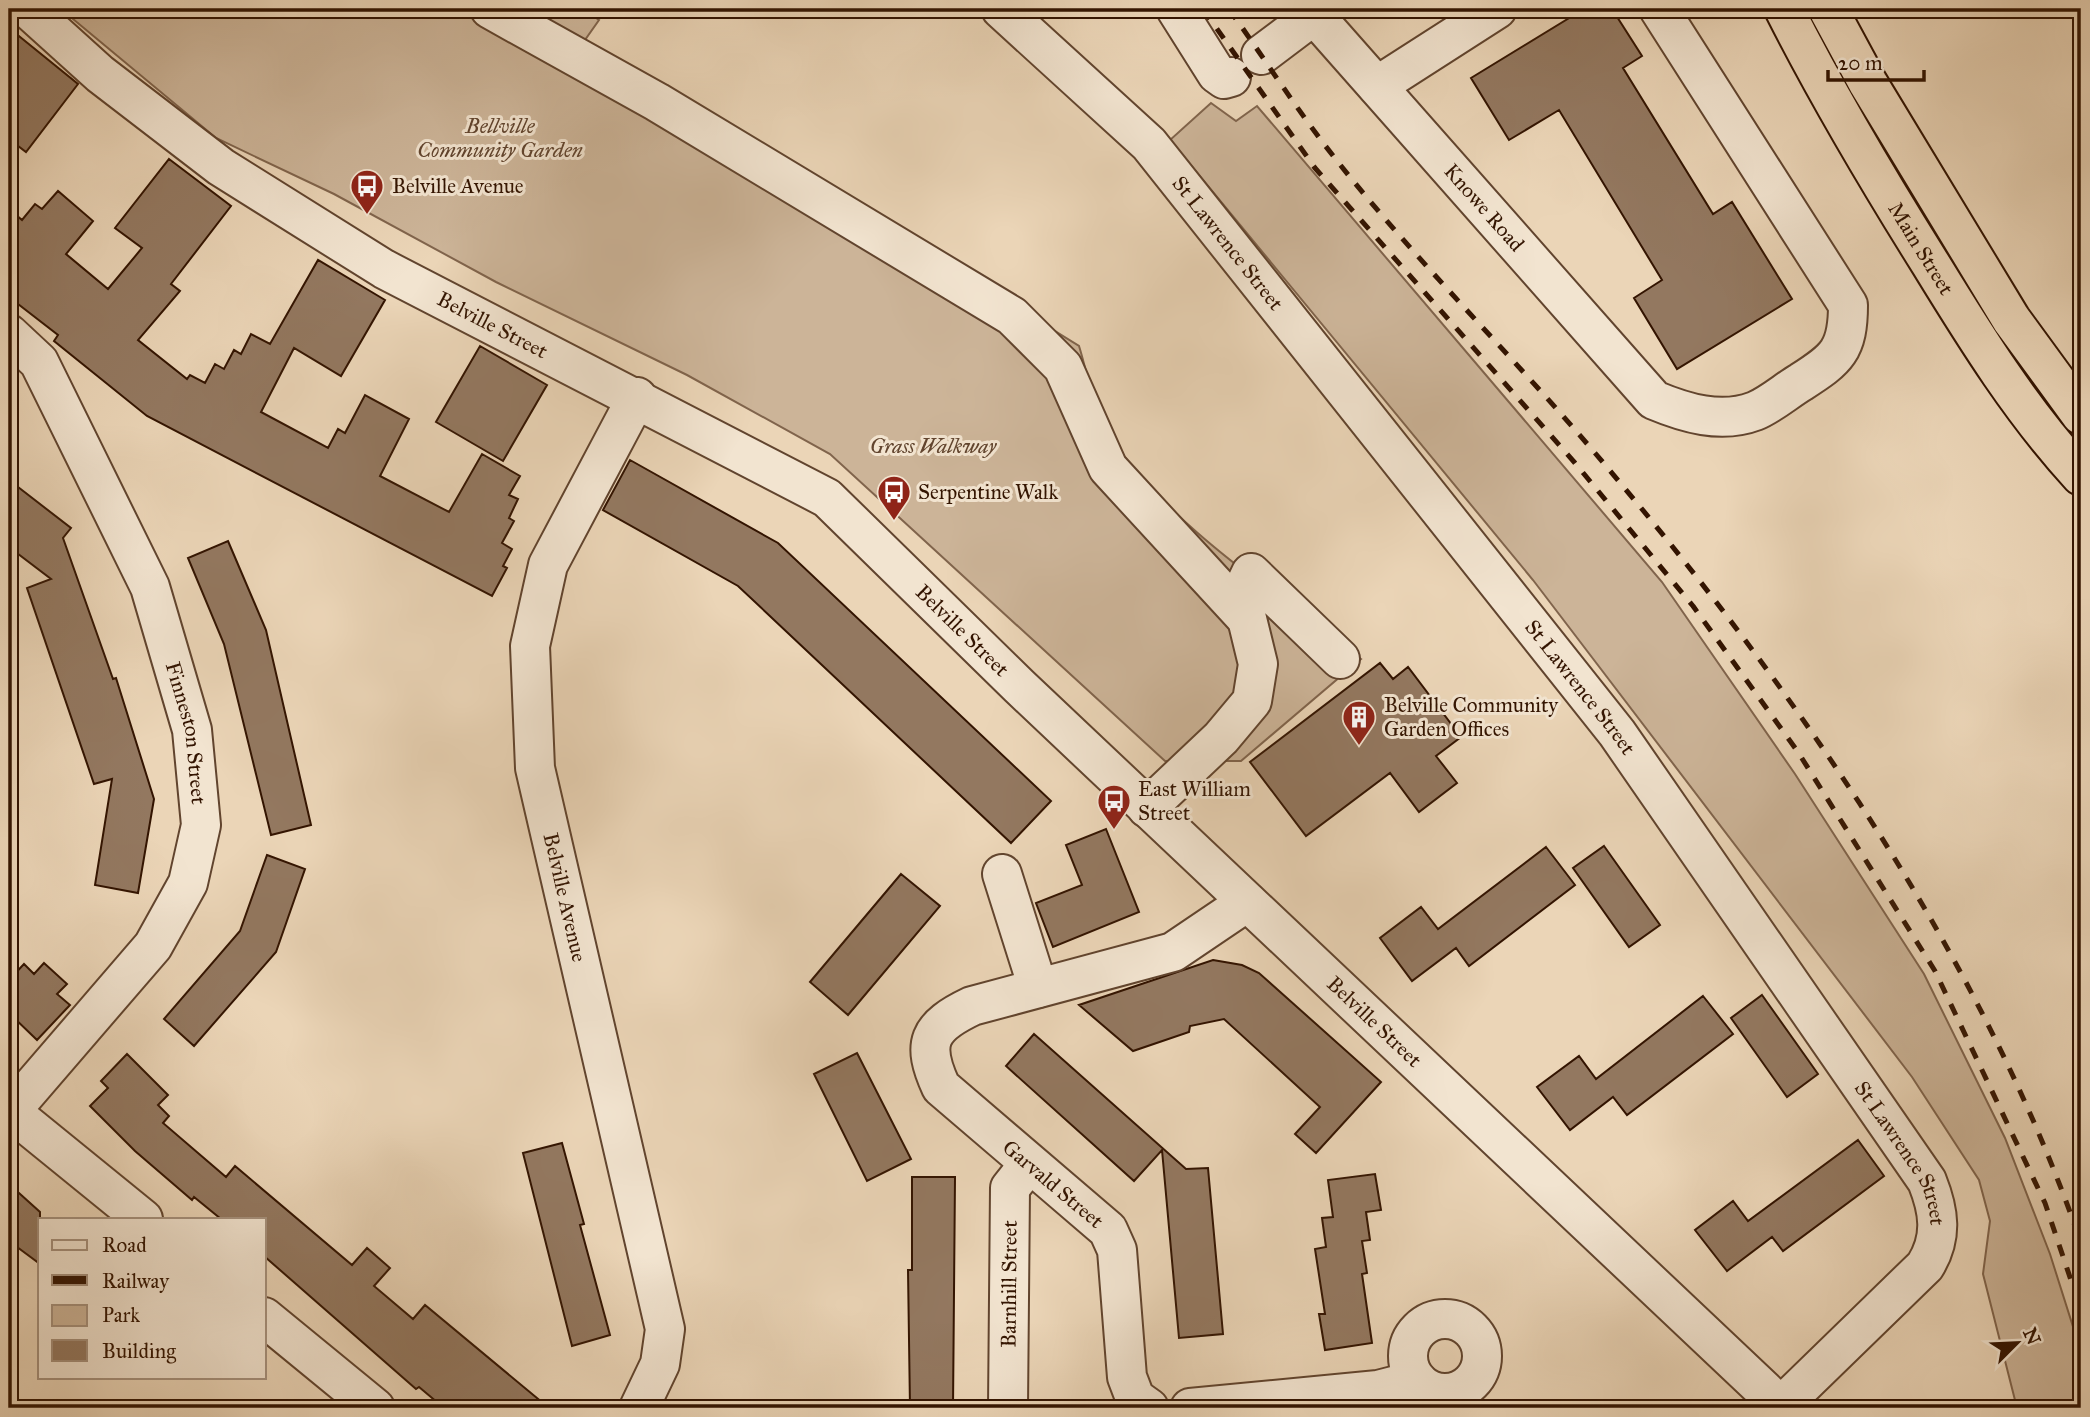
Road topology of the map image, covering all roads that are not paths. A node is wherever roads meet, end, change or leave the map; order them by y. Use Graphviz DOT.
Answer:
graph roads {
  1 [pos="28,9"];
  2 [pos="490,9"];
  3 [pos="1001,9"];
  4 [pos="1176,9"];
  5 [pos="1497,9"];
  6 [pos="1659,9"];
  7 [pos="1784,9"];
  8 [pos="1828,9"];
  9 [pos="1318,12"];
  10 [pos="1261,55"];
  11 [pos="1231,77"];
  12 [pos="1377,86"];
  13 [pos="9,334"];
  14 [pos="637,397"];
  15 [pos="2081,415"];
  16 [pos="2081,476"];
  17 [pos="1245,617"];
  18 [pos="1340,659"];
  19 [pos="1147,808"];
  20 [pos="1002,874"];
  21 [pos="1247,902"];
  22 [pos="1038,988"];
  23 [pos="10,1111"];
  24 [pos="1029,1164"];
  25 [pos="142,1218"];
  26 [pos="266,1319"];
  27 [pos="1417,1380"];
  28 [pos="354,1401"];
  29 [pos="1782,1407"];
  30 [pos="639,1408"];
  31 [pos="1008,1408"];
  32 [pos="1149,1408"];
  33 [pos="1190,1408"];
  1 -- 14 [label="street, Belville Street"];
  2 -- 17 [label="street"];
  3 -- 29 [label="street, St Lawrence Street"];
  4 -- 11 [label="street"];
  5 -- 12 [label="street"];
  6 -- 12 [label="street, Knowe Road"];
  7 -- 16 [label="highway, Main Street"];
  8 -- 15 [label="highway, Main Street"];
  9 -- 10 [label="street, Knowe Road"];
  9 -- 12 [label="street, Knowe Road"];
  13 -- 23 [label="street, Finneston Street"];
  14 -- 19 [label="street, Belville Street"];
  14 -- 30 [label="street, Belville Avenue"];
  17 -- 18 [label="street"];
  17 -- 19 [label="street"];
  19 -- 21 [label="street, Belville Street"];
  20 -- 22 [label="street"];
  21 -- 22 [label="street"];
  21 -- 29 [label="street, Belville Street"];
  22 -- 24 [label="street, Garvald Street"];
  23 -- 25 [label="street"];
  24 -- 31 [label="street, Barnhill Street"];
  24 -- 32 [label="street, Garvald Street"];
  26 -- 28 [label="street"];
  27 -- 33 [label="street"];
}
